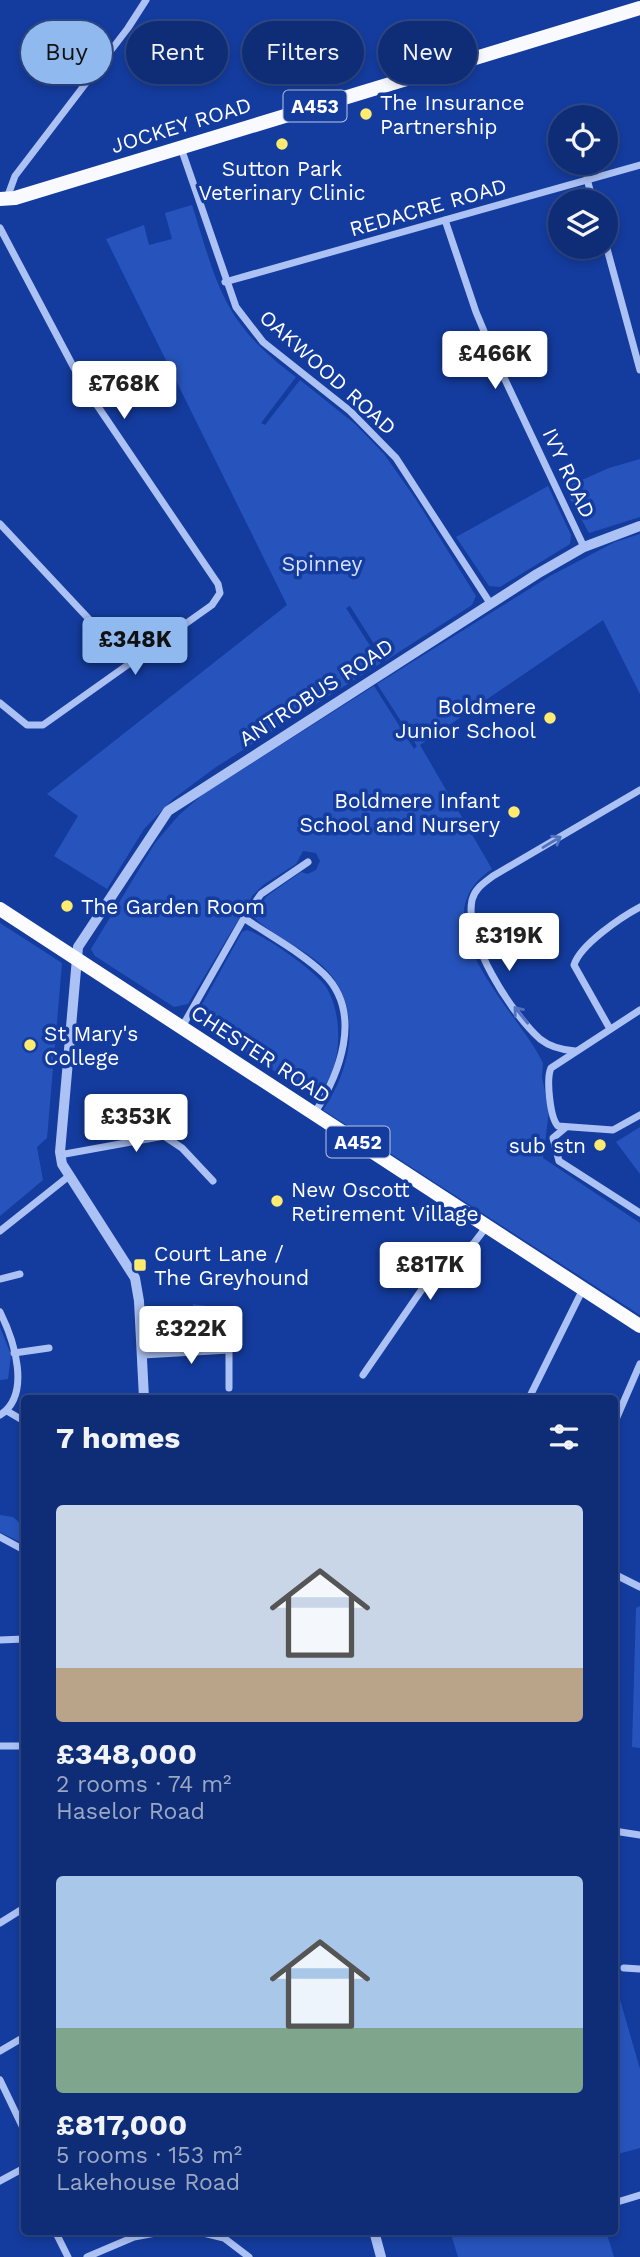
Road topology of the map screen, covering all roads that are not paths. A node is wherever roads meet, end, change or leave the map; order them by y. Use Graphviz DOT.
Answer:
graph roads {
  1 [pos="146,0"];
  2 [pos="640,8"];
  3 [pos="181,147"];
  4 [pos="640,165"];
  5 [pos="587,179"];
  6 [pos="590,189"];
  7 [pos="5,201"];
  8 [pos="445,220"];
  9 [pos="0,228"];
  10 [pos="610,259"];
  11 [pos="225,282"];
  12 [pos="640,370"];
  13 [pos="0,524"];
  14 [pos="640,526"];
  15 [pos="584,547"];
  16 [pos="490,603"];
  17 [pos="130,663"];
  18 [pos="0,703"];
  19 [pos="640,790"];
  20 [pos="308,862"];
  21 [pos="640,907"];
  22 [pos="0,909"];
  23 [pos="244,918"];
  24 [pos="76,959"];
  25 [pos="640,1010"];
  26 [pos="182,1027"];
  27 [pos="610,1029"];
  28 [pos="575,1051"];
  29 [pos="314,1114"];
  30 [pos="640,1115"];
  31 [pos="565,1128"];
  32 [pos="60,1152"];
  33 [pos="69,1176"];
  34 [pos="213,1181"];
  35 [pos="640,1213"];
  36 [pos="487,1226"];
  37 [pos="0,1231"];
  38 [pos="20,1274"];
  39 [pos="0,1279"];
  40 [pos="583,1289"];
  41 [pos="0,1312"];
  42 [pos="640,1326"];
  43 [pos="49,1348"];
  44 [pos="14,1353"];
  45 [pos="143,1354"];
  46 [pos="640,1364"];
  47 [pos="363,1375"];
  48 [pos="229,1388"];
  49 [pos="144,1395"];
  50 [pos="530,1395"];
  51 [pos="3,1413"];
  52 [pos="618,1415"];
  53 [pos="21,1420"];
  54 [pos="0,1537"];
  55 [pos="21,1548"];
  56 [pos="618,1576"];
  57 [pos="640,1587"];
  58 [pos="21,1639"];
  59 [pos="0,1640"];
  60 [pos="0,1746"];
  61 [pos="21,1746"];
  62 [pos="618,1832"];
  63 [pos="640,1835"];
  64 [pos="21,1910"];
  65 [pos="0,1923"];
  66 [pos="624,1968"];
  67 [pos="640,1969"];
  68 [pos="21,2039"];
  69 [pos="0,2051"];
  70 [pos="0,2080"];
  71 [pos="21,2124"];
  72 [pos="21,2170"];
  73 [pos="0,2180"];
  74 [pos="640,2195"];
  75 [pos="618,2202"];
  76 [pos="57,2235"];
  77 [pos="145,2235"];
  78 [pos="225,2235"];
  79 [pos="375,2235"];
  80 [pos="68,2257"];
  81 [pos="87,2257"];
  82 [pos="249,2257"];
  83 [pos="381,2257"];
  1 -- 7 [label="street"];
  2 -- 3 [label="main road, JOCKEY ROAD / A453"];
  3 -- 7 [label="main road, JOCKEY ROAD / A453"];
  3 -- 11 [label="street, OAKWOOD ROAD"];
  4 -- 5 [label="street, REDACRE ROAD"];
  5 -- 6 [label="street"];
  5 -- 8 [label="street, REDACRE ROAD"];
  8 -- 11 [label="street, REDACRE ROAD"];
  8 -- 15 [label="street, IVY ROAD"];
  9 -- 17 [label="street"];
  10 -- 12 [label="street"];
  11 -- 16 [label="street, OAKWOOD ROAD"];
  13 -- 17 [label="street"];
  14 -- 15 [label="street, ANTROBUS ROAD"];
  15 -- 16 [label="street, ANTROBUS ROAD"];
  16 -- 24 [label="street, ANTROBUS ROAD"];
  17 -- 18 [label="street"];
  28 -- 19 [label="street, one-way"];
  20 -- 23 [label="street"];
  21 -- 27 [label="street"];
  22 -- 24 [label="highway, CHESTER ROAD / A452"];
  23 -- 26 [label="street"];
  23 -- 29 [label="street"];
  24 -- 26 [label="highway, CHESTER ROAD / A452"];
  24 -- 32 [label="street"];
  25 -- 27 [label="street"];
  26 -- 29 [label="highway, CHESTER ROAD / A452"];
  27 -- 28 [label="street"];
  28 -- 31 [label="street"];
  29 -- 36 [label="highway, CHESTER ROAD / A452"];
  30 -- 31 [label="street"];
  31 -- 35 [label="street"];
  32 -- 33 [label="street"];
  32 -- 34 [label="street"];
  33 -- 37 [label="street"];
  33 -- 45 [label="street"];
  36 -- 40 [label="highway, CHESTER ROAD / A452"];
  36 -- 47 [label="street"];
  38 -- 39 [label="street"];
  40 -- 42 [label="highway, CHESTER ROAD / A452"];
  40 -- 50 [label="street"];
  41 -- 44 [label="street"];
  43 -- 44 [label="street"];
  44 -- 51 [label="street"];
  45 -- 48 [label="street"];
  45 -- 49 [label="street"];
  46 -- 52 [label="street"];
  51 -- 53 [label="street"];
  54 -- 55 [label="street"];
  56 -- 57 [label="street"];
  58 -- 59 [label="street"];
  60 -- 61 [label="street"];
  62 -- 63 [label="street"];
  64 -- 65 [label="street"];
  66 -- 67 [label="street"];
  68 -- 69 [label="street"];
  70 -- 71 [label="street"];
  72 -- 73 [label="street"];
  74 -- 75 [label="street"];
  76 -- 80 [label="street"];
  77 -- 81 [label="street"];
  78 -- 82 [label="street"];
  79 -- 83 [label="street"];
}
